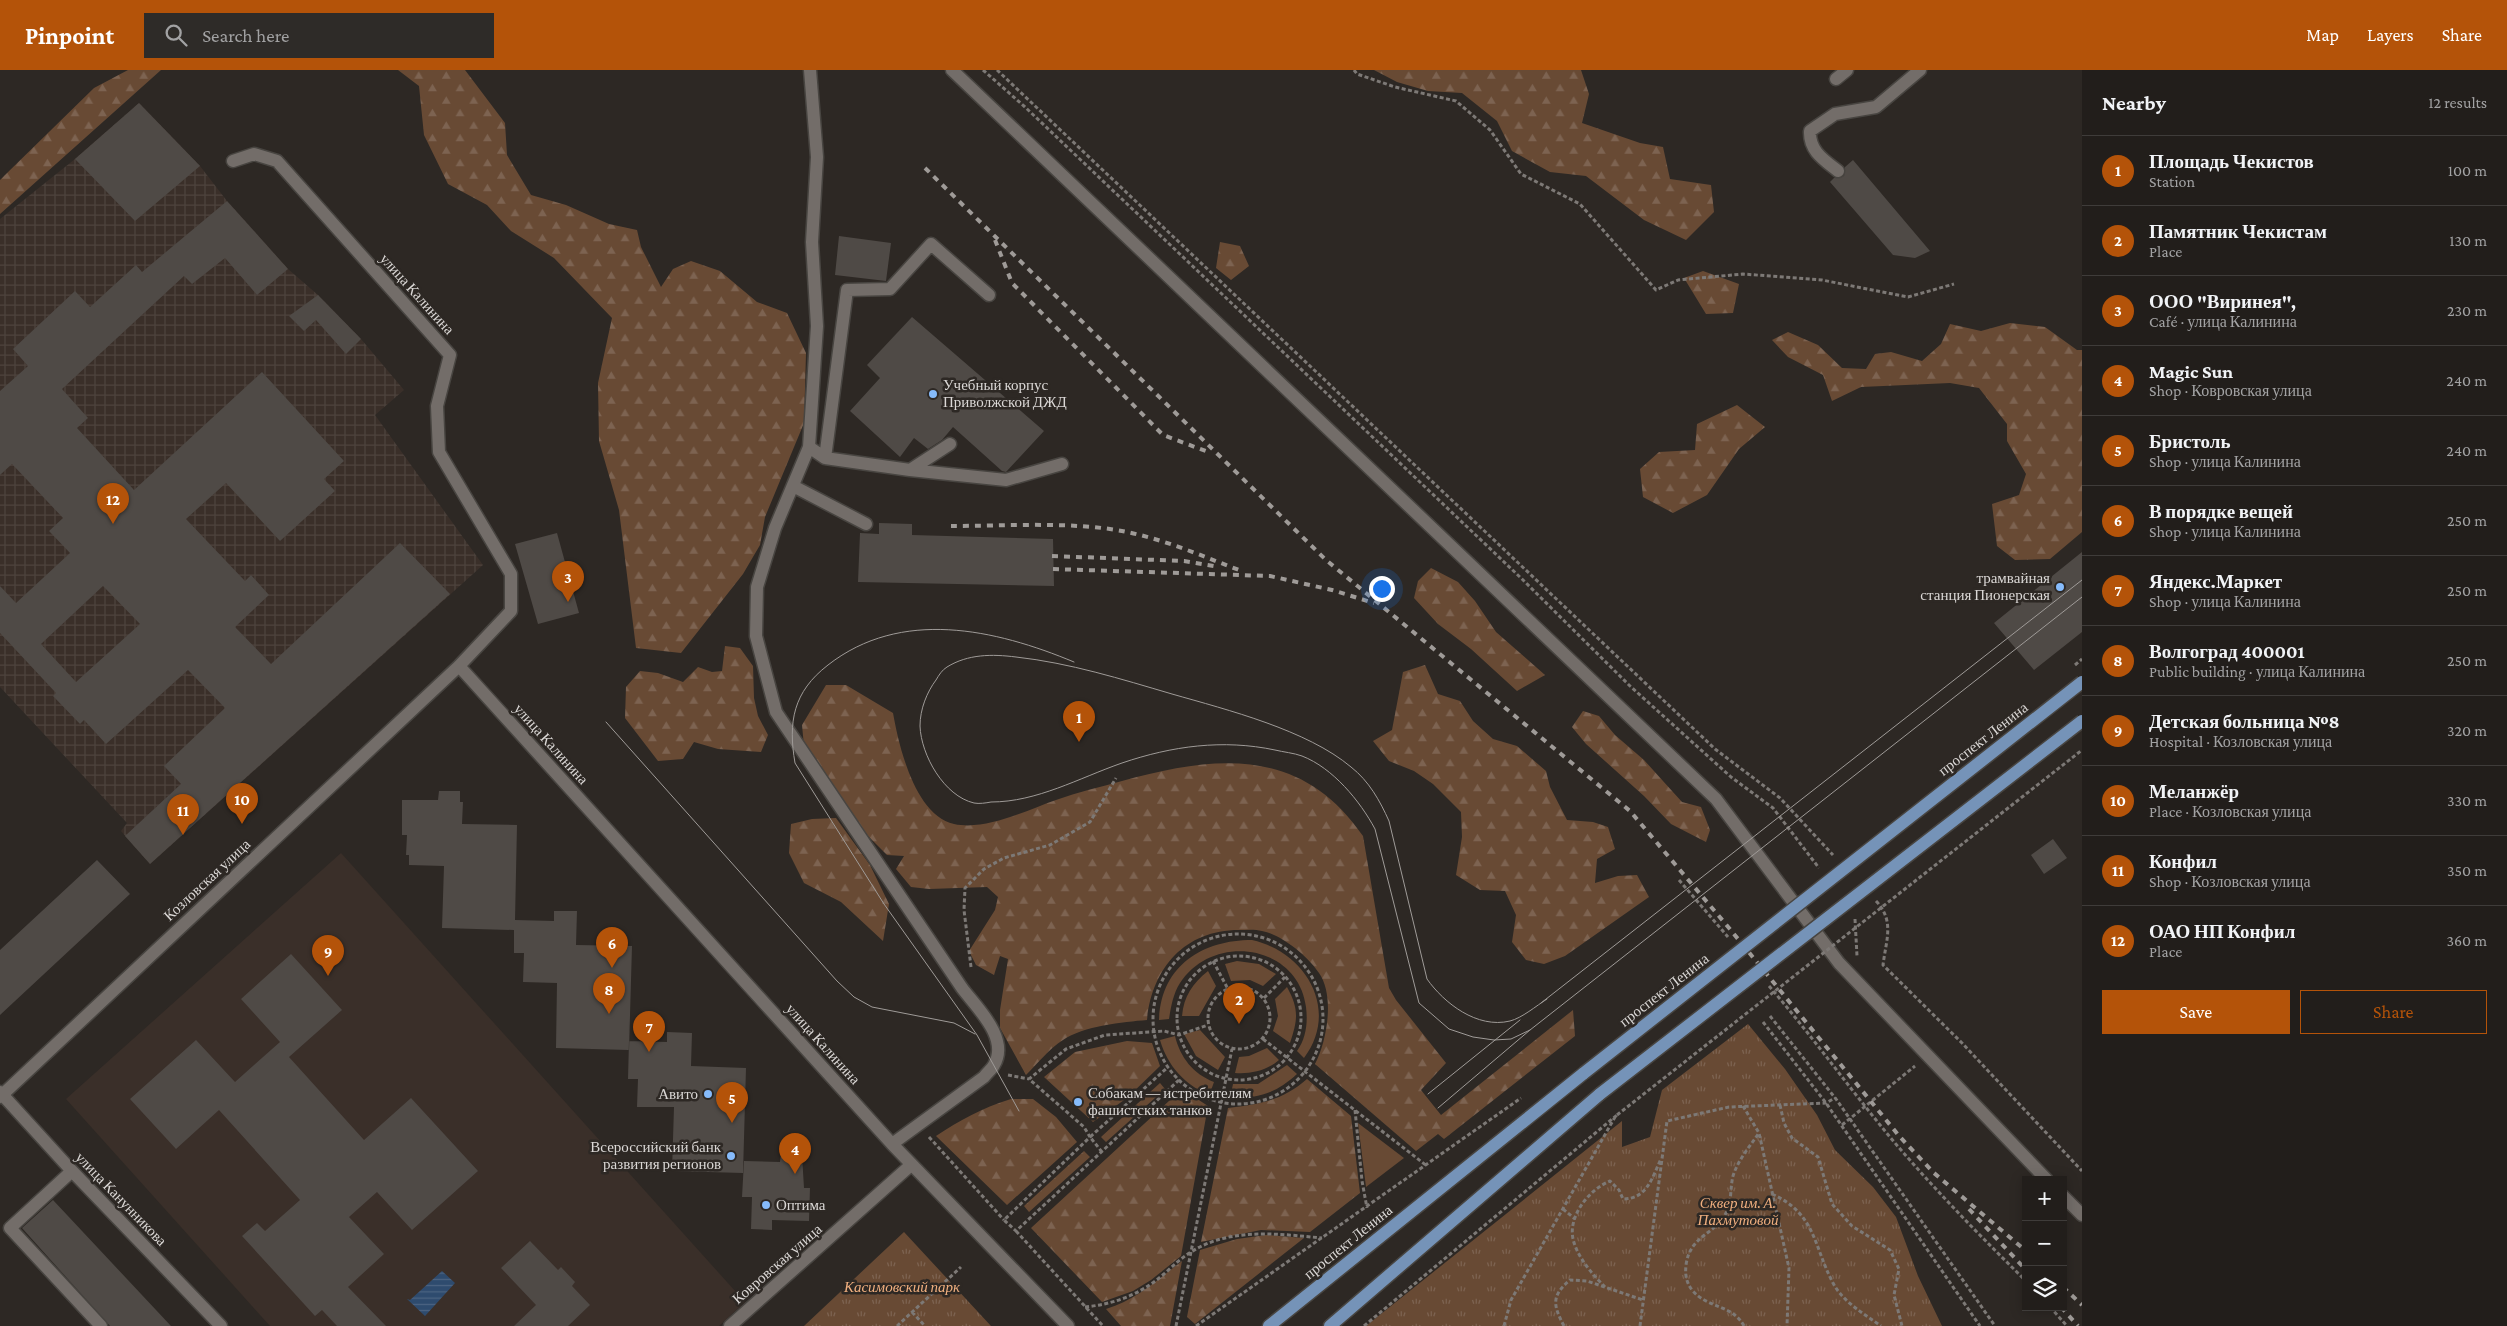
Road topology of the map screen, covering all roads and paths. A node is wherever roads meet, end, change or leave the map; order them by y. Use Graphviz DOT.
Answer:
graph roads {
  1 [pos="810,70"];
  2 [pos="952,70"];
  3 [pos="983,70"];
  4 [pos="997,70"];
  5 [pos="1354,70"];
  6 [pos="1847,70"];
  7 [pos="1920,70"];
  8 [pos="1836,79"];
  9 [pos="233,162"];
  10 [pos="1838,171"];
  11 [pos="1954,284"];
  12 [pos="989,296"];
  13 [pos="950,444"];
  14 [pos="809,447"];
  15 [pos="825,458"];
  16 [pos="1062,464"];
  17 [pos="910,470"];
  18 [pos="793,486"];
  19 [pos="866,524"];
  20 [pos="459,666"];
  21 [pos="2082,682"];
  22 [pos="2082,721"];
  23 [pos="2082,750"];
  24 [pos="1116,778"];
  25 [pos="1839,861"];
  26 [pos="1821,871"];
  27 [pos="1872,897"];
  28 [pos="1855,918"];
  29 [pos="1213,961"];
  30 [pos="1858,964"];
  31 [pos="1285,977"];
  32 [pos="1228,989"];
  33 [pos="1264,998"];
  34 [pos="975,1005"];
  35 [pos="1770,1016"];
  36 [pos="1763,1022"];
  37 [pos="1208,1025"];
  38 [pos="1154,1031"];
  39 [pos="1179,1035"];
  40 [pos="1812,1037"];
  41 [pos="1263,1039"];
  42 [pos="1232,1049"];
  43 [pos="1927,1056"];
  44 [pos="1287,1058"];
  45 [pos="1168,1067"];
  46 [pos="1304,1071"];
  47 [pos="1226,1078"];
  48 [pos="1180,1080"];
  49 [pos="1528,1093"];
  50 [pos="1,1095"];
  51 [pos="1835,1098"];
  52 [pos="1221,1102"];
  53 [pos="1826,1103"];
  54 [pos="1780,1105"];
  55 [pos="1743,1106"];
  56 [pos="1865,1106"];
  57 [pos="1355,1110"];
  58 [pos="1617,1114"];
  59 [pos="1850,1118"];
  60 [pos="918,1125"];
  61 [pos="1842,1125"];
  62 [pos="1759,1133"];
  63 [pos="1090,1137"];
  64 [pos="892,1144"];
  65 [pos="1102,1152"];
  66 [pos="1662,1155"];
  67 [pos="911,1165"];
  68 [pos="1427,1166"];
  69 [pos="72,1171"];
  70 [pos="2082,1171"];
  71 [pos="2043,1176"];
  72 [pos="1772,1194"];
  73 [pos="2067,1200"];
  74 [pos="1367,1208"];
  75 [pos="1563,1209"];
  76 [pos="2082,1215"];
  77 [pos="1576,1219"];
  78 [pos="1004,1220"];
  79 [pos="1016,1231"];
  80 [pos="1323,1238"];
  81 [pos="1191,1252"];
  82 [pos="961,1267"];
  83 [pos="2022,1277"];
  84 [pos="1606,1287"];
  85 [pos="1643,1300"];
  86 [pos="1085,1307"];
  87 [pos="2053,1311"];
  88 [pos="912,1312"];
  89 [pos="101,1326"];
  90 [pos="221,1326"];
  91 [pos="730,1326"];
  92 [pos="897,1326"];
  93 [pos="925,1326"];
  94 [pos="1068,1326"];
  95 [pos="1103,1326"];
  96 [pos="1176,1326"];
  97 [pos="1196,1326"];
  98 [pos="1269,1326"];
  99 [pos="1330,1326"];
  100 [pos="1364,1326"];
  101 [pos="1504,1326"];
  102 [pos="1564,1326"];
  103 [pos="1640,1326"];
  104 [pos="1744,1326"];
  105 [pos="1786,1326"];
  106 [pos="1880,1326"];
  107 [pos="1902,1326"];
  108 [pos="1980,1326"];
  109 [pos="1995,1326"];
  110 [pos="2066,1326"];
  1 -- 14 [label="street"];
  2 -- 43 [label="street"];
  3 -- 26 [label="path"];
  4 -- 25 [label="path"];
  5 -- 11 [label="path"];
  6 -- 8 [label="street"];
  7 -- 10 [label="street"];
  9 -- 20 [label="street, улица Калинина"];
  12 -- 15 [label="street"];
  13 -- 17 [label="street"];
  14 -- 15 [label="street"];
  14 -- 18 [label="street"];
  15 -- 17 [label="street"];
  16 -- 17 [label="street"];
  18 -- 19 [label="street"];
  18 -- 34 [label="street"];
  20 -- 50 [label="street, Козловская улица"];
  20 -- 64 [label="street, улица Калинина"];
  21 -- 98 [label="main road, проспект Ленина, bridge"];
  22 -- 99 [label="main road, bridge"];
  23 -- 58 [label="path, bridge"];
  24 -- 34 [label="path"];
  27 -- 70 [label="path"];
  28 -- 30 [label="path"];
  29 -- 31 [label="path"];
  29 -- 32 [label="path"];
  29 -- 39 [label="path"];
  31 -- 33 [label="path"];
  31 -- 44 [label="path"];
  32 -- 33 [label="path"];
  32 -- 37 [label="path"];
  33 -- 41 [label="path"];
  34 -- 60 [label="street"];
  35 -- 51 [label="path"];
  36 -- 53 [label="path"];
  37 -- 39 [label="path"];
  37 -- 42 [label="path"];
  38 -- 39 [label="path"];
  38 -- 45 [label="path"];
  38 -- 46 [label="path"];
  38 -- 63 [label="path"];
  39 -- 47 [label="path"];
  40 -- 56 [label="path"];
  41 -- 42 [label="path"];
  41 -- 44 [label="path"];
  42 -- 47 [label="path"];
  43 -- 56 [label="path"];
  43 -- 71 [label="street"];
  44 -- 46 [label="path"];
  44 -- 47 [label="path"];
  45 -- 48 [label="path"];
  45 -- 63 [label="path"];
  46 -- 52 [label="path"];
  46 -- 57 [label="path"];
  47 -- 52 [label="path"];
  48 -- 52 [label="path"];
  48 -- 65 [label="path"];
  49 -- 68 [label="path"];
  50 -- 69 [label="street, улица Канунникова"];
  51 -- 53 [label="path"];
  51 -- 59 [label="path"];
  52 -- 81 [label="path"];
  53 -- 54 [label="path"];
  53 -- 61 [label="path"];
  54 -- 55 [label="path"];
  54 -- 107 [label="path"];
  55 -- 62 [label="path"];
  55 -- 66 [label="path"];
  56 -- 59 [label="path"];
  56 -- 83 [label="path"];
  57 -- 68 [label="path"];
  57 -- 74 [label="path"];
  58 -- 75 [label="path"];
  58 -- 100 [label="path"];
  59 -- 61 [label="path"];
  59 -- 109 [label="path"];
  60 -- 64 [label="street"];
  60 -- 78 [label="path"];
  61 -- 108 [label="path"];
  62 -- 72 [label="path"];
  62 -- 104 [label="path"];
  63 -- 65 [label="path"];
  63 -- 78 [label="path"];
  64 -- 67 [label="street, улица Калинина"];
  65 -- 79 [label="path"];
  66 -- 77 [label="path"];
  66 -- 85 [label="path"];
  67 -- 91 [label="street, Ковровская улица"];
  67 -- 94 [label="street, улица Калинина"];
  68 -- 74 [label="path"];
  69 -- 89 [label="street"];
  69 -- 90 [label="street, улица Канунникова"];
  72 -- 105 [label="path"];
  72 -- 106 [label="path"];
  73 -- 76 [label="street"];
  74 -- 80 [label="path"];
  75 -- 77 [label="path"];
  75 -- 101 [label="path"];
  77 -- 84 [label="path"];
  78 -- 79 [label="path"];
  79 -- 86 [label="path"];
  80 -- 81 [label="path"];
  80 -- 97 [label="path"];
  81 -- 86 [label="path"];
  81 -- 96 [label="path"];
  82 -- 88 [label="path"];
  84 -- 85 [label="path"];
  84 -- 102 [label="path"];
  85 -- 103 [label="path"];
  86 -- 95 [label="path"];
  87 -- 110 [label="path"];
  88 -- 92 [label="path"];
  88 -- 93 [label="path"];
}
